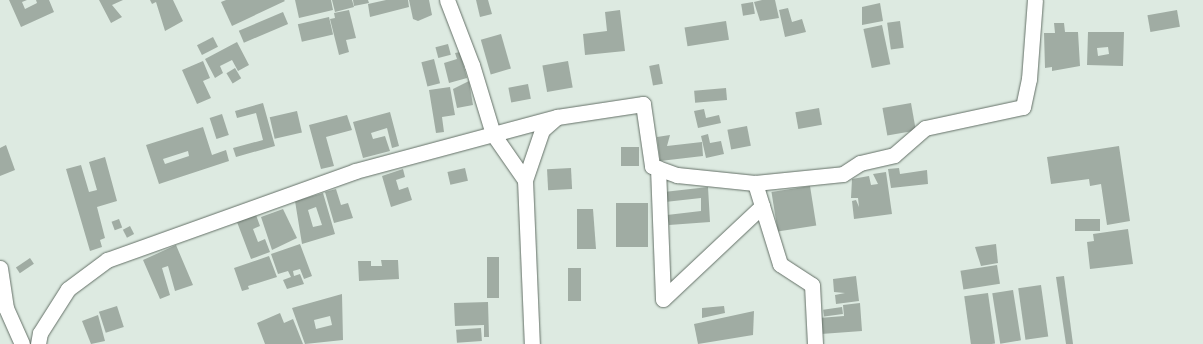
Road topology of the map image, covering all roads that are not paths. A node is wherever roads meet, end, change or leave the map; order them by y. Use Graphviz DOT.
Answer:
graph roads {
  1 [pos="447,0"];
  2 [pos="1035,0"];
  3 [pos="557,117"];
  4 [pos="493,134"];
  5 [pos="658,168"];
  6 [pos="525,180"];
  7 [pos="755,183"];
  8 [pos="762,206"];
  9 [pos="0,268"];
  10 [pos="22,344"];
  11 [pos="38,344"];
  12 [pos="532,344"];
  13 [pos="815,344"];
  1 -- 4 [label="street"];
  2 -- 7 [label="street"];
  3 -- 4 [label="street"];
  3 -- 5 [label="street"];
  3 -- 6 [label="street"];
  4 -- 6 [label="street"];
  4 -- 11 [label="street"];
  5 -- 7 [label="street"];
  5 -- 8 [label="street"];
  6 -- 12 [label="street"];
  7 -- 8 [label="street"];
  8 -- 13 [label="street"];
  9 -- 10 [label="street"];
}
